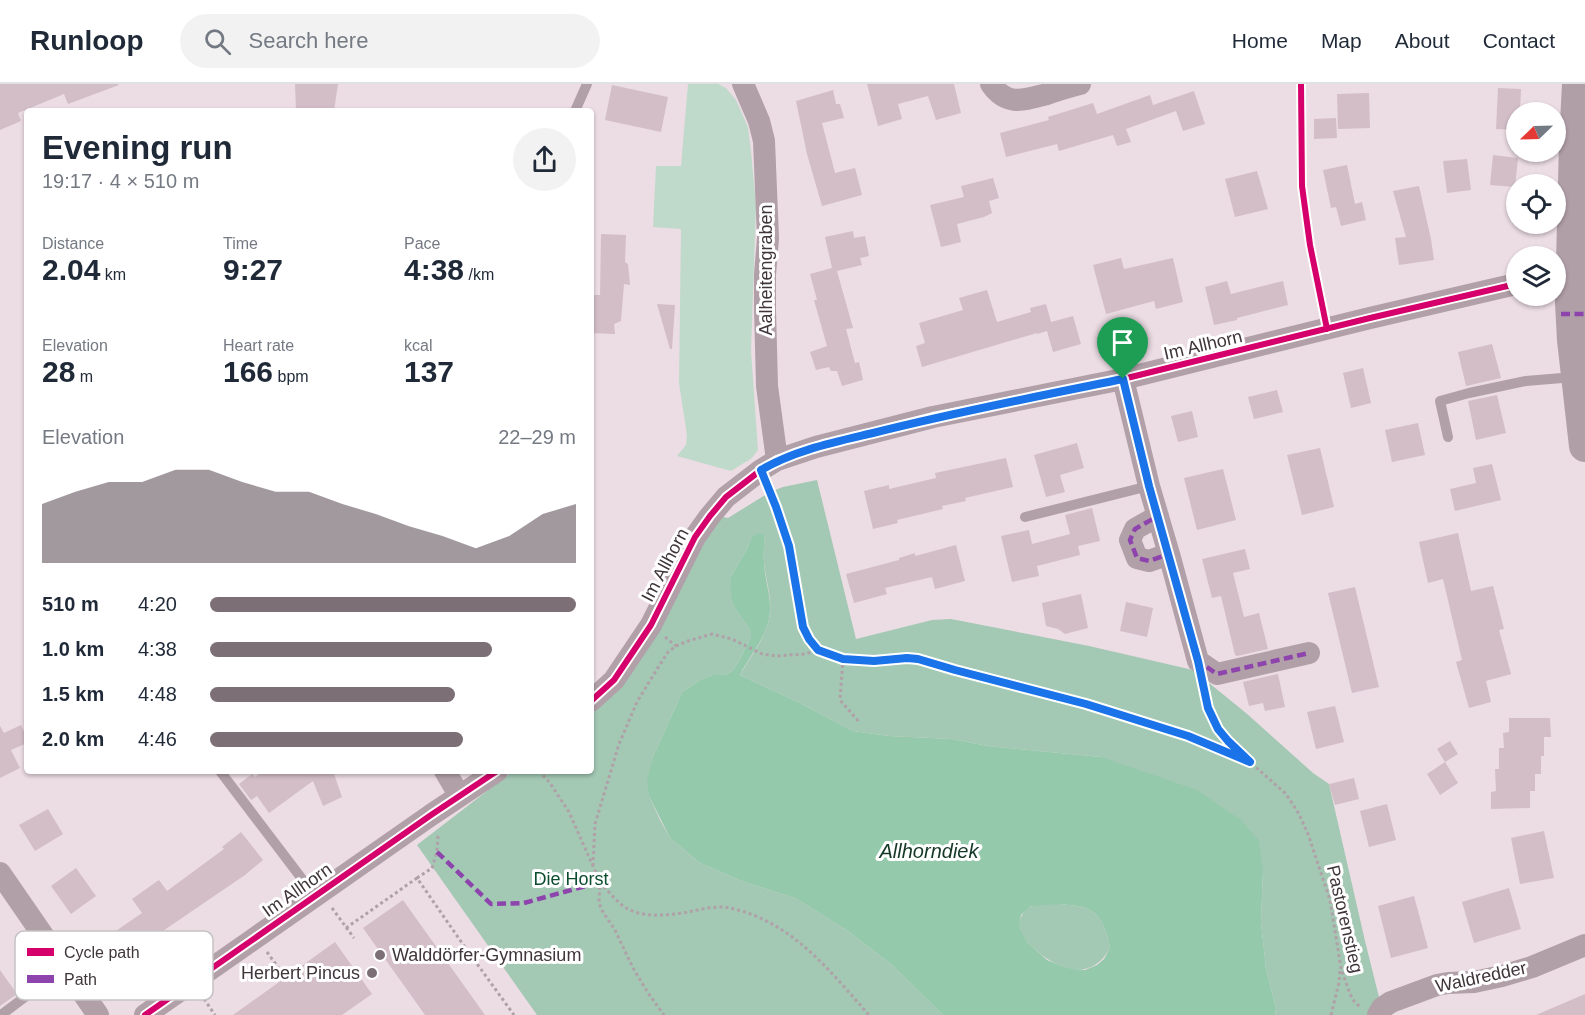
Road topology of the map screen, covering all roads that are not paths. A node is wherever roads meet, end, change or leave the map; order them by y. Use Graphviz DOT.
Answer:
graph roads {
  1 [pos="587,84"];
  2 [pos="743,84"];
  3 [pos="991,84"];
  4 [pos="1080,84"];
  5 [pos="1578,84"];
  6 [pos="576,108"];
  7 [pos="1566,246"];
  8 [pos="1506,286"];
  9 [pos="1566,291"];
  10 [pos="1579,338"];
  11 [pos="1577,376"];
  12 [pos="1123,379"];
  13 [pos="1448,437"];
  14 [pos="1585,446"];
  15 [pos="769,465"];
  16 [pos="1149,486"];
  17 [pos="1158,516"];
  18 [pos="1025,517"];
  19 [pos="1169,555"];
  20 [pos="1309,653"];
  21 [pos="594,698"];
  22 [pos="222,774"];
  23 [pos="447,774"];
  24 [pos="492,774"];
  25 [pos="459,795"];
  26 [pos="0,873"];
  27 [pos="315,896"];
  28 [pos="40,931"];
  29 [pos="1585,945"];
  30 [pos="213,967"];
  31 [pos="22,1000"];
  32 [pos="88,1000"];
  33 [pos="166,1000"];
  34 [pos="1412,1005"];
  35 [pos="1371,1012"];
  36 [pos="2,1015"];
  37 [pos="98,1015"];
  38 [pos="145,1015"];
  1 -- 6 [label="lane"];
  2 -- 15 [label="street, Aalheitengraben"];
  3 -- 4 [label="street"];
  5 -- 7 [label="main road"];
  8 -- 12 [label="street, Im Allhorn"];
  9 -- 10 [label="main road"];
  10 -- 11 [label="main road"];
  11 -- 13 [label="lane"];
  11 -- 14 [label="main road"];
  12 -- 15 [label="street, Im Allhorn"];
  12 -- 16 [label="street"];
  15 -- 21 [label="street, Im Allhorn"];
  16 -- 17 [label="street"];
  16 -- 18 [label="lane"];
  17 -- 19 [label="street"];
  17 -- 19 [label="street"];
  19 -- 20 [label="street"];
  22 -- 27 [label="lane"];
  23 -- 25 [label="street"];
  24 -- 25 [label="street, Im Allhorn"];
  25 -- 27 [label="street, Im Allhorn"];
  26 -- 28 [label="street"];
  27 -- 30 [label="street, Im Allhorn"];
  29 -- 34 [label="street, Waldredder"];
  31 -- 36 [label="lane"];
  32 -- 37 [label="street"];
  33 -- 38 [label="street, Im Allhorn"];
  34 -- 35 [label="street, Waldredder"];
}
